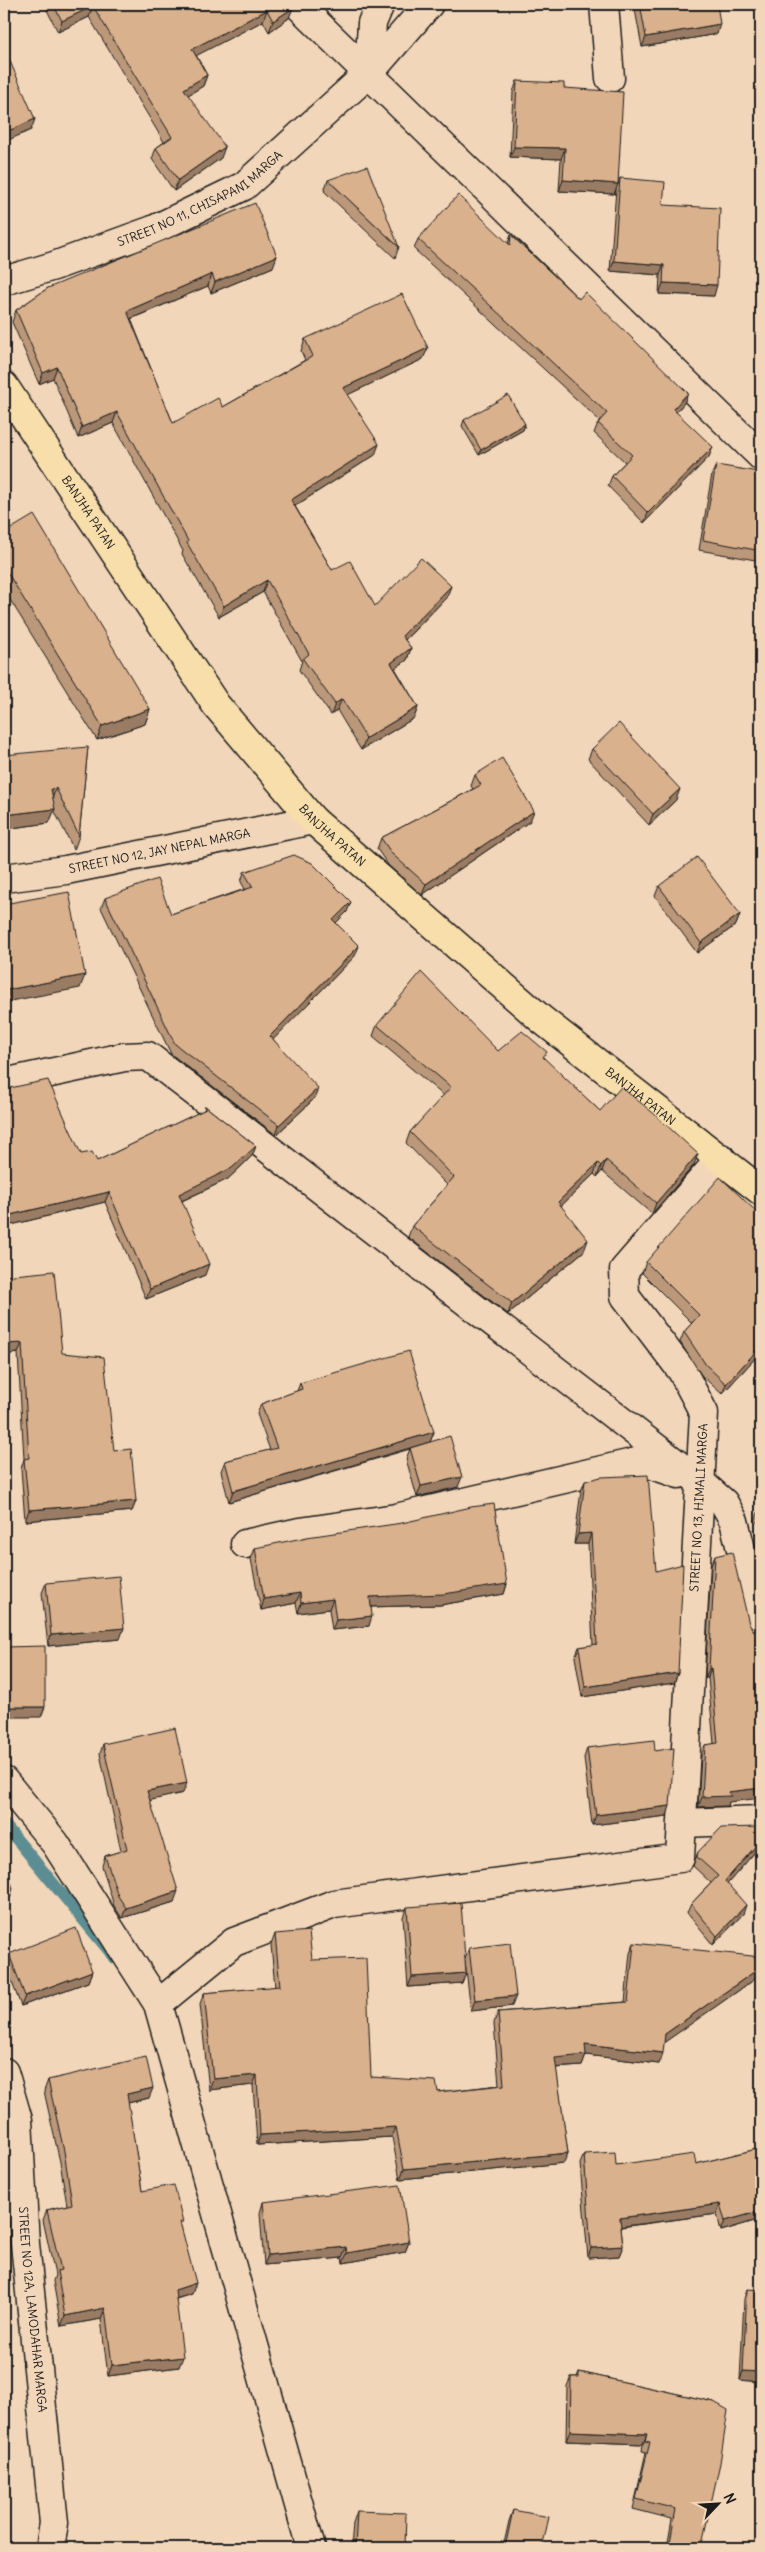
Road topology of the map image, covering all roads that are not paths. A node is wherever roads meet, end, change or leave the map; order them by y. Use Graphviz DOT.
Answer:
graph roads {
  1 [pos="297,4"];
  2 [pos="380,4"];
  3 [pos="429,4"];
  4 [pos="604,4"];
  5 [pos="370,73"];
  6 [pos="610,78"];
  7 [pos="4,281"];
  8 [pos="4,386"];
  9 [pos="761,456"];
  10 [pos="313,820"];
  11 [pos="4,878"];
  12 [pos="4,1083"];
  13 [pos="721,1158"];
  14 [pos="761,1191"];
  15 [pos="699,1481"];
  16 [pos="246,1544"];
  17 [pos="761,1630"];
  18 [pos="4,1781"];
  19 [pos="761,1820"];
  20 [pos="683,1823"];
  21 [pos="158,2004"];
  22 [pos="4,2072"];
  23 [pos="50,2548"];
  24 [pos="311,2548"];
  1 -- 5 [label="street"];
  2 -- 5 [label="street"];
  3 -- 5 [label="street, STREET NO 11, CHISAPANI MARGA"];
  4 -- 6 [label="street"];
  5 -- 7 [label="street, STREET NO 11, CHISAPANI MARGA"];
  5 -- 9 [label="street"];
  8 -- 10 [label="main road, BANJHA PATAN"];
  10 -- 11 [label="street, STREET NO 12, JAY NEPAL MARGA"];
  10 -- 13 [label="main road, BANJHA PATAN"];
  12 -- 15 [label="street"];
  13 -- 14 [label="main road, BANJHA PATAN"];
  13 -- 15 [label="street, STREET NO 13, HIMALI MARGA"];
  15 -- 16 [label="street"];
  15 -- 17 [label="street"];
  15 -- 20 [label="street, STREET NO 13, HIMALI MARGA"];
  18 -- 21 [label="street"];
  19 -- 20 [label="street"];
  20 -- 21 [label="street, STREET NO 13, HIMALI MARGA"];
  21 -- 24 [label="street"];
  22 -- 23 [label="street, STREET NO 12A, LAMODAHAR MARGA"];
}
